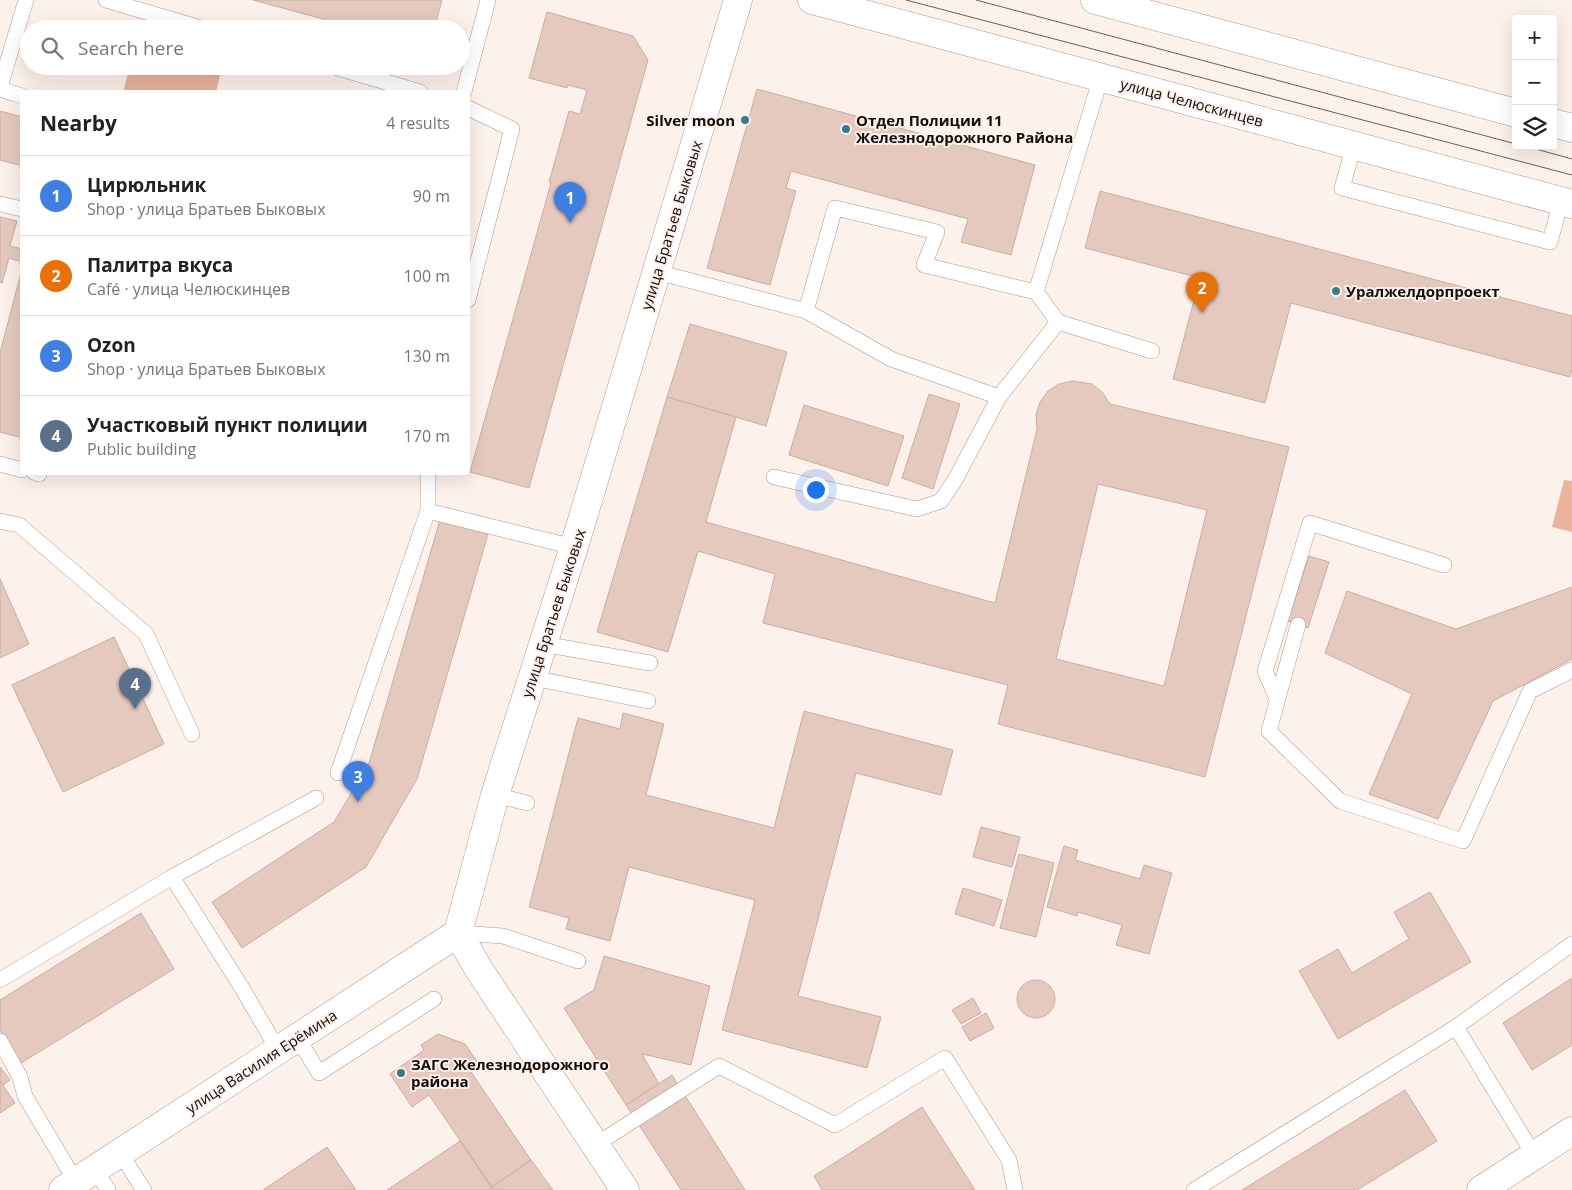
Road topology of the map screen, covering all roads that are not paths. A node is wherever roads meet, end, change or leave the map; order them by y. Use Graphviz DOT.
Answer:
graph roads {
  1 [pos="26,0"];
  2 [pos="106,0"];
  3 [pos="488,0"];
  4 [pos="738,0"];
  5 [pos="812,0"];
  6 [pos="1095,0"];
  7 [pos="20,20"];
  8 [pos="20,20"];
  9 [pos="174,20"];
  10 [pos="470,69"];
  11 [pos="362,75"];
  12 [pos="468,75"];
  13 [pos="1101,77"];
  14 [pos="0,88"];
  15 [pos="413,90"];
  16 [pos="465,90"];
  17 [pos="20,95"];
  18 [pos="470,109"];
  19 [pos="1512,112"];
  20 [pos="1557,124"];
  21 [pos="1572,128"];
  22 [pos="1354,145"];
  23 [pos="1566,202"];
  24 [pos="0,204"];
  25 [pos="20,209"];
  26 [pos="657,272"];
  27 [pos="470,292"];
  28 [pos="1036,292"];
  29 [pos="806,311"];
  30 [pos="1058,322"];
  31 [pos="1152,351"];
  32 [pos="999,397"];
  33 [pos="0,464"];
  34 [pos="20,469"];
  35 [pos="428,475"];
  36 [pos="774,477"];
  37 [pos="428,511"];
  38 [pos="0,521"];
  39 [pos="574,547"];
  40 [pos="1444,565"];
  41 [pos="1298,624"];
  42 [pos="543,644"];
  43 [pos="650,663"];
  44 [pos="1572,670"];
  45 [pos="532,678"];
  46 [pos="1277,699"];
  47 [pos="648,701"];
  48 [pos="192,734"];
  49 [pos="338,773"];
  50 [pos="495,795"];
  51 [pos="316,798"];
  52 [pos="527,803"];
  53 [pos="172,876"];
  54 [pos="458,933"];
  55 [pos="1572,944"];
  56 [pos="578,961"];
  57 [pos="0,980"];
  58 [pos="434,999"];
  59 [pos="1456,1027"];
  60 [pos="0,1041"];
  61 [pos="288,1044"];
  62 [pos="1572,1131"];
  63 [pos="595,1144"];
  64 [pos="120,1153"];
  65 [pos="1534,1156"];
  66 [pos="85,1183"];
  67 [pos="144,1190"];
  68 [pos="625,1190"];
  69 [pos="1015,1190"];
  70 [pos="1194,1190"];
  71 [pos="1481,1190"];
  1 -- 7 [label="lane"];
  2 -- 9 [label="lane"];
  3 -- 10 [label="lane"];
  4 -- 26 [label="street, улица Братьев Быковых"];
  5 -- 13 [label="street, улица Челюскинцев"];
  6 -- 19 [label="street"];
  8 -- 14 [label="lane"];
  11 -- 15 [label="lane"];
  12 -- 16 [label="lane"];
  13 -- 22 [label="street, улица Челюскинцев"];
  13 -- 28 [label="lane"];
  14 -- 17 [label="lane"];
  18 -- 27 [label="lane"];
  20 -- 21 [label="street"];
  22 -- 23 [label="street, улица Челюскинцев"];
  22 -- 23 [label="lane"];
  24 -- 25 [label="lane"];
  26 -- 29 [label="lane"];
  26 -- 39 [label="street, улица Братьев Быковых"];
  28 -- 29 [label="lane"];
  28 -- 30 [label="lane"];
  29 -- 32 [label="lane"];
  30 -- 31 [label="lane"];
  30 -- 32 [label="lane"];
  32 -- 36 [label="lane"];
  33 -- 34 [label="lane"];
  35 -- 37 [label="lane"];
  37 -- 39 [label="lane"];
  37 -- 49 [label="lane"];
  38 -- 48 [label="lane"];
  39 -- 42 [label="street, улица Братьев Быковых"];
  40 -- 46 [label="lane"];
  41 -- 46 [label="lane"];
  42 -- 43 [label="lane"];
  42 -- 45 [label="street, улица Братьев Быковых"];
  44 -- 46 [label="lane"];
  45 -- 47 [label="lane"];
  45 -- 50 [label="street, улица Братьев Быковых"];
  50 -- 52 [label="lane"];
  50 -- 54 [label="street, улица Братьев Быковых"];
  51 -- 53 [label="lane"];
  53 -- 57 [label="lane"];
  53 -- 61 [label="lane"];
  54 -- 56 [label="lane"];
  54 -- 61 [label="street, улица Василия Ерёмина"];
  54 -- 63 [label="street"];
  55 -- 59 [label="lane"];
  58 -- 61 [label="lane"];
  59 -- 65 [label="lane"];
  59 -- 70 [label="lane"];
  60 -- 66 [label="lane"];
  61 -- 64 [label="street, улица Василия Ерёмина"];
  62 -- 65 [label="street"];
  63 -- 68 [label="street"];
  63 -- 69 [label="lane"];
  64 -- 66 [label="street, улица Василия Ерёмина"];
  64 -- 67 [label="lane"];
  65 -- 71 [label="street"];
}
